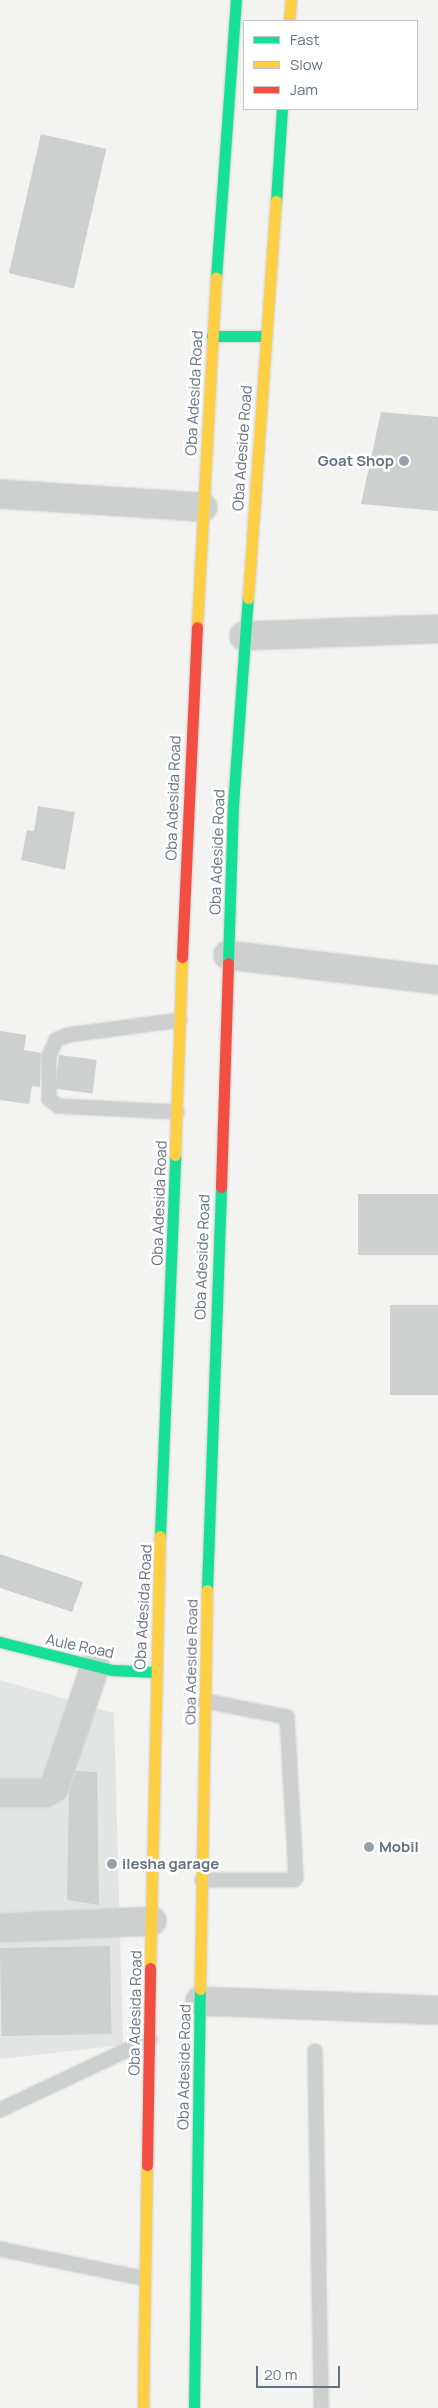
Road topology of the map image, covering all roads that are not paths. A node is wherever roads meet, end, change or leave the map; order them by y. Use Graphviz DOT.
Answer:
graph roads {
  1 [pos="236,0"];
  2 [pos="291,0"];
  3 [pos="289,20"];
  4 [pos="282,110"];
  5 [pos="212,336"];
  6 [pos="265,336"];
  7 [pos="0,494"];
  8 [pos="203,507"];
  9 [pos="438,630"];
  10 [pos="244,636"];
  11 [pos="228,955"];
  12 [pos="438,980"];
  13 [pos="180,1020"];
  14 [pos="177,1112"];
  15 [pos="0,1642"];
  16 [pos="95,1666"];
  17 [pos="155,1672"];
  18 [pos="205,1701"];
  19 [pos="0,1793"];
  20 [pos="202,1880"];
  21 [pos="152,1921"];
  22 [pos="0,1928"];
  23 [pos="200,2001"];
  24 [pos="438,2010"];
  25 [pos="150,2039"];
  26 [pos="315,2052"];
  27 [pos="0,2110"];
  28 [pos="0,2249"];
  29 [pos="142,2278"];
  30 [pos="143,2408"];
  31 [pos="194,2408"];
  32 [pos="321,2408"];
  1 -- 5 [label="main road, Oba Adesida Road"];
  2 -- 3 [label="main road"];
  4 -- 6 [label="main road, Oba Adeside Road"];
  5 -- 6 [label="main road"];
  5 -- 8 [label="main road, Oba Adesida Road"];
  6 -- 10 [label="main road, Oba Adeside Road"];
  7 -- 8 [label="street"];
  8 -- 13 [label="main road, Oba Adesida Road"];
  9 -- 10 [label="street"];
  10 -- 11 [label="main road, Oba Adeside Road"];
  11 -- 12 [label="street"];
  11 -- 18 [label="main road, Oba Adeside Road"];
  13 -- 14 [label="main road, Oba Adesida Road"];
  13 -- 14 [label="lane"];
  14 -- 17 [label="main road, Oba Adesida Road"];
  15 -- 16 [label="main road, Aule Road"];
  16 -- 17 [label="main road, Aule Road"];
  16 -- 19 [label="street"];
  17 -- 21 [label="main road, Oba Adesida Road"];
  18 -- 20 [label="main road, Oba Adeside Road"];
  18 -- 20 [label="lane"];
  20 -- 23 [label="main road, Oba Adeside Road"];
  21 -- 22 [label="street"];
  21 -- 25 [label="main road, Oba Adesida Road"];
  23 -- 24 [label="street"];
  23 -- 31 [label="main road, Oba Adeside Road"];
  25 -- 27 [label="lane"];
  25 -- 29 [label="main road, Oba Adesida Road"];
  26 -- 32 [label="lane"];
  28 -- 29 [label="lane"];
  29 -- 30 [label="main road, Oba Adesida Road"];
}
